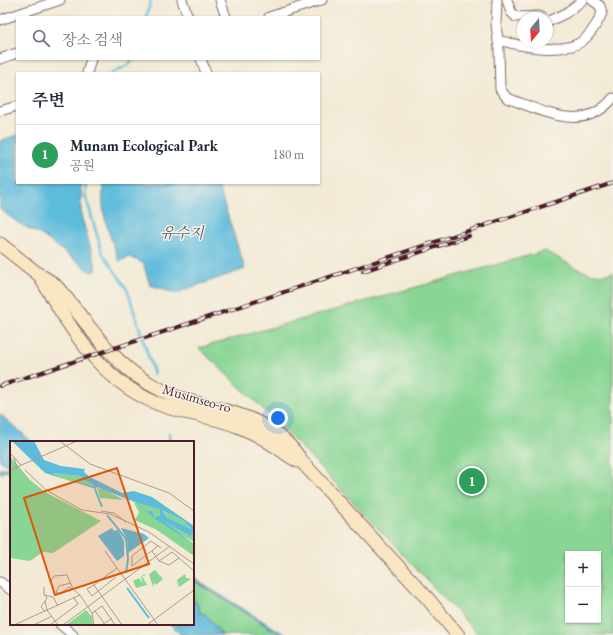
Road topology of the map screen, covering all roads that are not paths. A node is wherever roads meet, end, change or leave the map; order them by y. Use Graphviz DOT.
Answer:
graph roads {
  1 [pos="60,0"];
  2 [pos="182,0"];
  3 [pos="220,0"];
  4 [pos="322,0"];
  5 [pos="497,0"];
  6 [pos="506,0"];
  7 [pos="583,0"];
  8 [pos="592,0"];
  9 [pos="188,16"];
  10 [pos="226,16"];
  11 [pos="272,16"];
  12 [pos="517,17"];
  13 [pos="0,20"];
  14 [pos="553,20"];
  15 [pos="498,40"];
  16 [pos="16,53"];
  17 [pos="0,59"];
  18 [pos="91,60"];
  19 [pos="202,60"];
  20 [pos="87,72"];
  21 [pos="206,72"];
  22 [pos="613,98"];
  23 [pos="16,106"];
  24 [pos="0,111"];
  25 [pos="0,244"];
  26 [pos="0,582"];
  27 [pos="10,589"];
  28 [pos="61,625"];
  29 [pos="73,635"];
  30 [pos="458,635"];
  1 -- 13 [label="street"];
  2 -- 9 [label="street"];
  3 -- 10 [label="street"];
  4 -- 11 [label="street"];
  5 -- 15 [label="street"];
  6 -- 12 [label="street"];
  7 -- 14 [label="street"];
  8 -- 15 [label="street"];
  15 -- 22 [label="street"];
  16 -- 17 [label="street"];
  18 -- 20 [label="street"];
  19 -- 21 [label="street"];
  23 -- 24 [label="street"];
  25 -- 30 [label="street, Musimseo-ro"];
  26 -- 27 [label="street"];
  28 -- 29 [label="street"];
}
